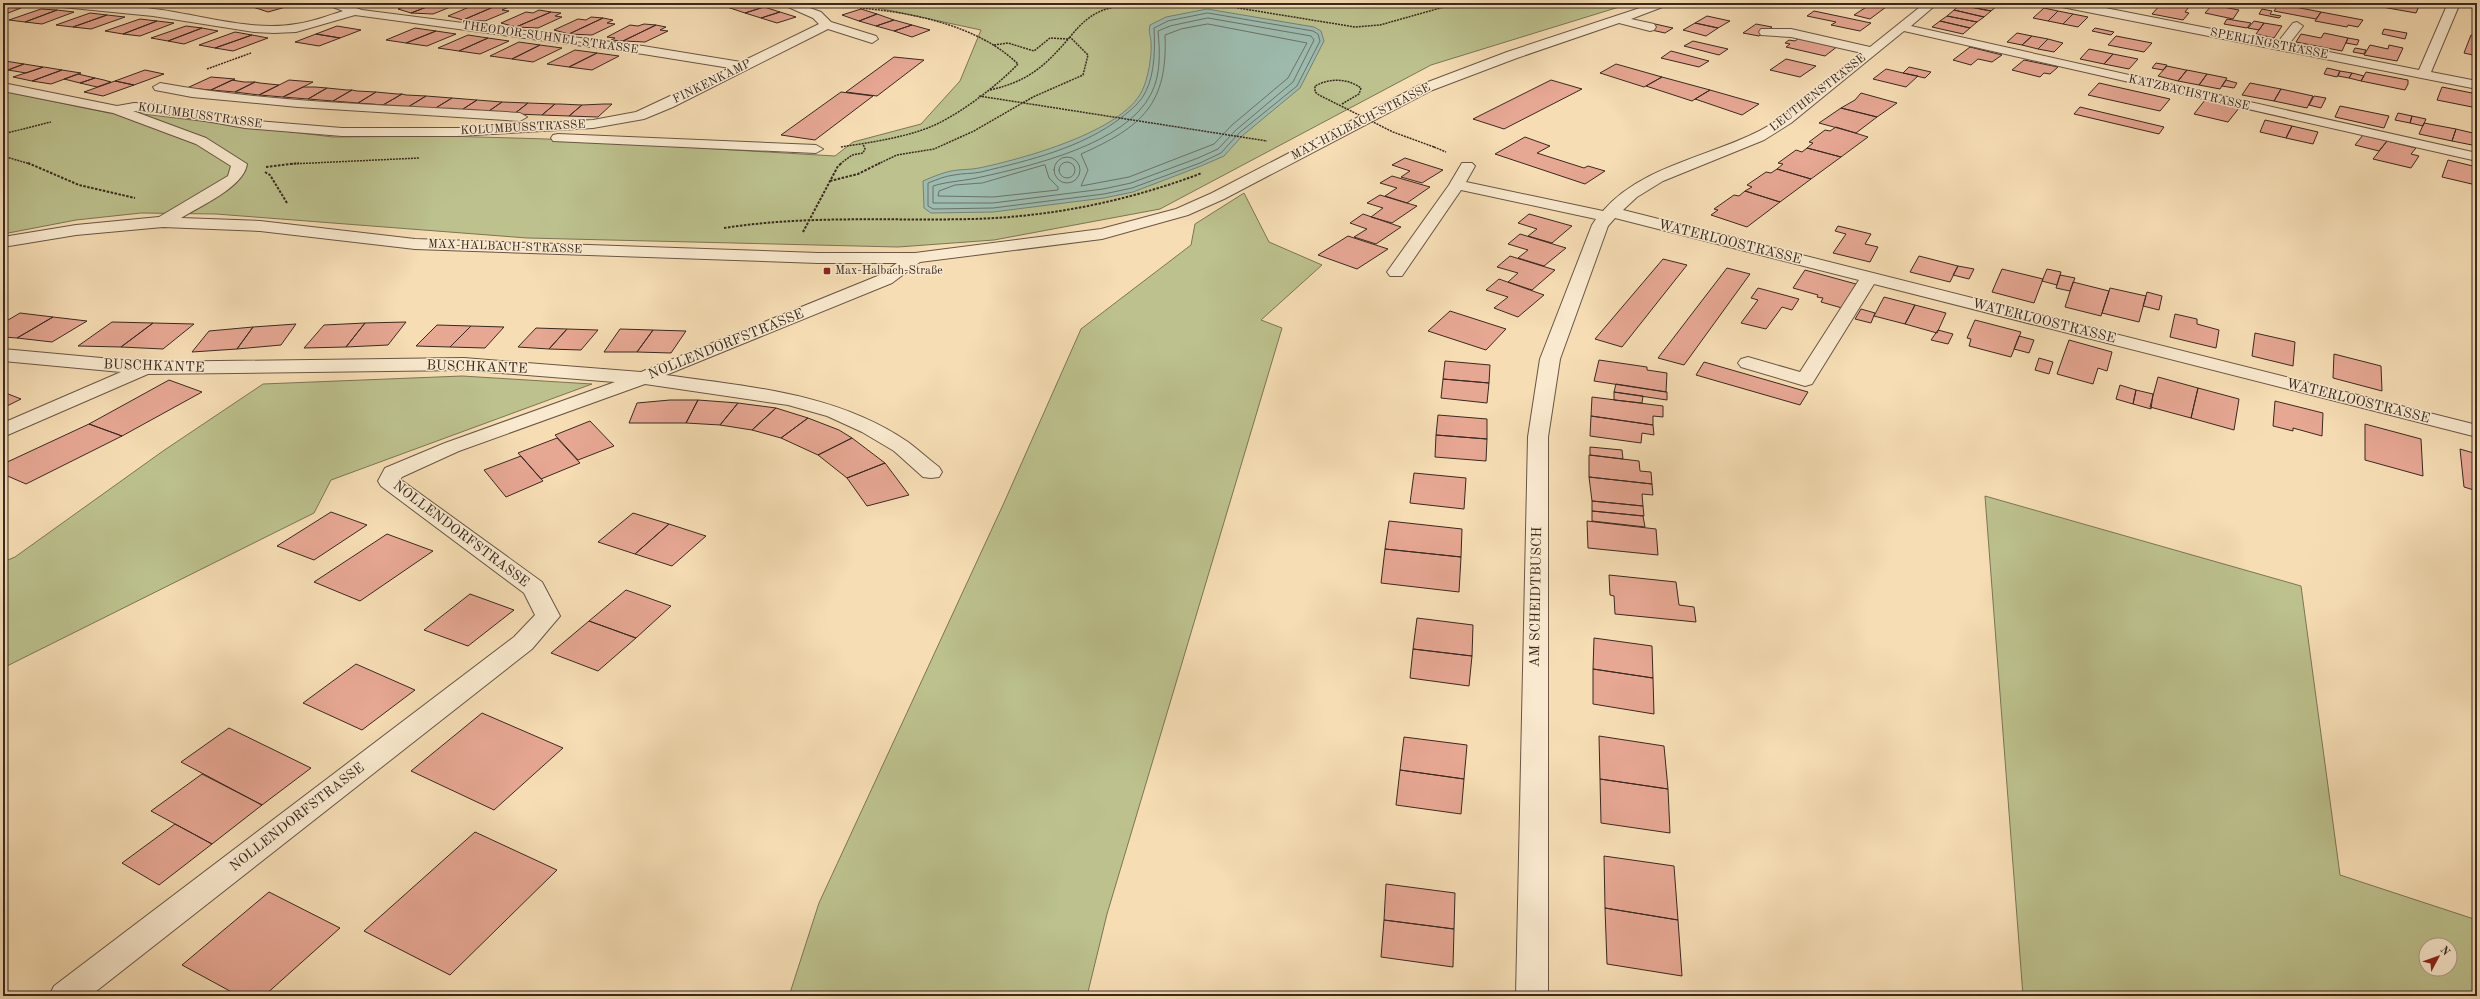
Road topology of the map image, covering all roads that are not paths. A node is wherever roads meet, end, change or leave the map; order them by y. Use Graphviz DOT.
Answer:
graph roads {
  1 [pos="62,3"];
  2 [pos="785,3"];
  3 [pos="1654,3"];
  4 [pos="1667,3"];
  5 [pos="1932,3"];
  6 [pos="2062,3"];
  7 [pos="2454,3"];
  8 [pos="331,4"];
  9 [pos="354,12"];
  10 [pos="1620,20"];
  11 [pos="827,25"];
  12 [pos="2297,26"];
  13 [pos="1650,27"];
  14 [pos="254,28"];
  15 [pos="1901,28"];
  16 [pos="1765,32"];
  17 [pos="872,39"];
  18 [pos="2281,46"];
  19 [pos="1872,51"];
  20 [pos="745,67"];
  21 [pos="2424,74"];
  22 [pos="2477,85"];
  23 [pos="3,87"];
  24 [pos="160,87"];
  25 [pos="111,108"];
  26 [pos="593,124"];
  27 [pos="488,131"];
  28 [pos="816,149"];
  29 [pos="2477,157"];
  30 [pos="1467,166"];
  31 [pos="1457,185"];
  32 [pos="1609,215"];
  33 [pos="163,222"];
  34 [pos="1057,240"];
  35 [pos="3,242"];
  36 [pos="915,258"];
  37 [pos="1396,272"];
  38 [pos="1870,277"];
  39 [pos="3,355"];
  40 [pos="1748,364"];
  41 [pos="145,368"];
  42 [pos="643,378"];
  43 [pos="3,431"];
  44 [pos="2477,431"];
  45 [pos="931,472"];
  46 [pos="65,996"];
  47 [pos="1532,996"];
  1 -- 14 [label="street, THEODOR-SUHNEL-STRASSE"];
  2 -- 11 [label="street"];
  3 -- 34 [label="street, MAX-HALBACH-STRASSE"];
  4 -- 10 [label="street, MAX-HALBACH-STRASSE"];
  5 -- 15 [label="street, LEUTHENSTRASSE"];
  6 -- 18 [label="street, SPERLINGSTRASSE"];
  7 -- 21 [label="street"];
  8 -- 9 [label="street, THEODOR-SUHNEL-STRASSE"];
  8 -- 14 [label="street, THEODOR-SUHNEL-STRASSE"];
  9 -- 14 [label="street, THEODOR-SUHNEL-STRASSE"];
  9 -- 20 [label="street, THEODOR-SUHNEL-STRASSE"];
  10 -- 13 [label="street"];
  10 -- 34 [label="street, MAX-HALBACH-STRASSE"];
  11 -- 17 [label="street"];
  11 -- 20 [label="street, FINKENKAMP"];
  12 -- 18 [label="street"];
  15 -- 19 [label="street, LEUTHENSTRASSE"];
  15 -- 29 [label="street, KATZBACHSTRASSE"];
  16 -- 19 [label="street"];
  18 -- 21 [label="street, SPERLINGSTRASSE"];
  19 -- 32 [label="street, LEUTHENSTRASSE"];
  20 -- 26 [label="street, FINKENKAMP"];
  21 -- 22 [label="street, SPERLINGSTRASSE"];
  23 -- 25 [label="street, KOLUMBUSSTRASSE"];
  24 -- 26 [label="street, KOLUMBUSSTRASSE"];
  25 -- 27 [label="street, KOLUMBUSSTRASSE"];
  25 -- 33 [label="street, KOLUMBUSSTRASSE"];
  26 -- 27 [label="street, KOLUMBUSSTRASSE"];
  27 -- 28 [label="street"];
  30 -- 31 [label="street"];
  31 -- 32 [label="street, WATERLOOSTRASSE"];
  31 -- 37 [label="street"];
  32 -- 38 [label="street, WATERLOOSTRASSE"];
  32 -- 47 [label="street, AM SCHEIDTBUSCH"];
  33 -- 35 [label="street, MAX-HALBACH-STRASSE"];
  33 -- 36 [label="street, MAX-HALBACH-STRASSE"];
  34 -- 36 [label="street, MAX-HALBACH-STRASSE"];
  36 -- 42 [label="street, NOLLENDORFSTRASSE"];
  38 -- 40 [label="street"];
  38 -- 44 [label="street, WATERLOOSTRASSE"];
  39 -- 41 [label="street, BUSCHKANTE"];
  41 -- 42 [label="street, BUSCHKANTE"];
  41 -- 43 [label="street"];
  42 -- 45 [label="street, BUSCHKANTE"];
  42 -- 46 [label="street, NOLLENDORFSTRASSE"];
}
